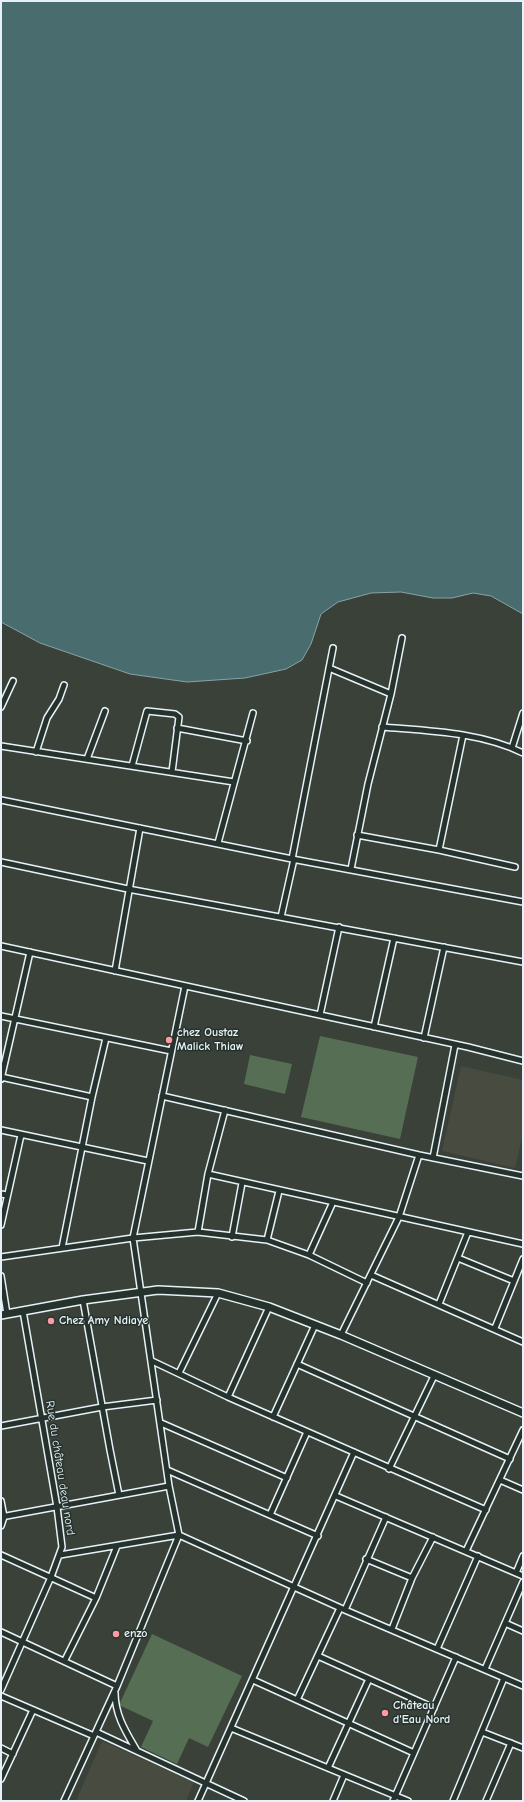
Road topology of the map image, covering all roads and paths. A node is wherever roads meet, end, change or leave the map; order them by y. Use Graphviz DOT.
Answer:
graph roads {
  1 [pos="402,638"];
  2 [pos="334,648"];
  3 [pos="329,668"];
  4 [pos="13,681"];
  5 [pos="64,685"];
  6 [pos="391,694"];
  7 [pos="1,707"];
  8 [pos="105,711"];
  9 [pos="523,713"];
  10 [pos="253,714"];
  11 [pos="382,727"];
  12 [pos="177,728"];
  13 [pos="464,735"];
  14 [pos="247,741"];
  15 [pos="1,746"];
  16 [pos="512,748"];
  17 [pos="36,752"];
  18 [pos="523,753"];
  19 [pos="87,759"];
  20 [pos="132,766"];
  21 [pos="172,772"];
  22 [pos="234,782"];
  23 [pos="1,800"];
  24 [pos="140,828"];
  25 [pos="357,835"];
  26 [pos="218,843"];
  27 [pos="439,850"];
  28 [pos="293,859"];
  29 [pos="1,862"];
  30 [pos="516,867"];
  31 [pos="351,869"];
  32 [pos="128,889"];
  33 [pos="523,902"];
  34 [pos="281,917"];
  35 [pos="339,927"];
  36 [pos="394,938"];
  37 [pos="1,946"];
  38 [pos="444,947"];
  39 [pos="30,952"];
  40 [pos="523,962"];
  41 [pos="115,971"];
  42 [pos="185,986"];
  43 [pos="320,1015"];
  44 [pos="1,1016"];
  45 [pos="15,1019"];
  46 [pos="374,1027"];
  47 [pos="106,1038"];
  48 [pos="424,1038"];
  49 [pos="455,1046"];
  50 [pos="171,1051"];
  51 [pos="523,1061"];
  52 [pos="1,1078"];
  53 [pos="162,1096"];
  54 [pos="92,1097"];
  55 [pos="225,1110"];
  56 [pos="1,1130"];
  57 [pos="21,1135"];
  58 [pos="83,1147"];
  59 [pos="419,1155"];
  60 [pos="433,1158"];
  61 [pos="148,1161"];
  62 [pos="208,1174"];
  63 [pos="523,1176"];
  64 [pos="242,1183"];
  65 [pos="279,1191"];
  66 [pos="1,1194"];
  67 [pos="7,1195"];
  68 [pos="333,1202"];
  69 [pos="399,1216"];
  70 [pos="1,1225"];
  71 [pos="198,1232"];
  72 [pos="468,1232"];
  73 [pos="232,1237"];
  74 [pos="133,1238"];
  75 [pos="267,1240"];
  76 [pos="523,1244"];
  77 [pos="62,1248"];
  78 [pos="309,1255"];
  79 [pos="1,1257"];
  80 [pos="458,1258"];
  81 [pos="523,1259"];
  82 [pos="371,1274"];
  83 [pos="1,1276"];
  84 [pos="514,1282"];
  85 [pos="367,1283"];
  86 [pos="140,1293"];
  87 [pos="218,1293"];
  88 [pos="84,1300"];
  89 [pos="439,1304"];
  90 [pos="269,1307"];
  91 [pos="23,1311"];
  92 [pos="4,1315"];
  93 [pos="315,1325"];
  94 [pos="494,1328"];
  95 [pos="342,1335"];
  96 [pos="523,1342"];
  97 [pos="152,1361"];
  98 [pos="297,1364"];
  99 [pos="179,1373"];
  100 [pos="434,1376"];
  101 [pos="228,1397"];
  102 [pos="157,1400"];
  103 [pos="102,1407"];
  104 [pos="523,1413"];
  105 [pos="415,1416"];
  106 [pos="273,1417"];
  107 [pos="42,1418"];
  108 [pos="161,1423"];
  109 [pos="1,1426"];
  110 [pos="523,1430"];
  111 [pos="307,1432"];
  112 [pos="354,1452"];
  113 [pos="510,1458"];
  114 [pos="389,1469"];
  115 [pos="167,1470"];
  116 [pos="287,1478"];
  117 [pos="500,1480"];
  118 [pos="169,1486"];
  119 [pos="523,1490"];
  120 [pos="120,1495"];
  121 [pos="336,1496"];
  122 [pos="1,1501"];
  123 [pos="57,1506"];
  124 [pos="486,1510"];
  125 [pos="270,1515"];
  126 [pos="2,1517"];
  127 [pos="386,1517"];
  128 [pos="1,1526"];
  129 [pos="179,1535"];
  130 [pos="318,1536"];
  131 [pos="433,1537"];
  132 [pos="117,1546"];
  133 [pos="466,1551"];
  134 [pos="1,1555"];
  135 [pos="60,1556"];
  136 [pos="478,1556"];
  137 [pos="523,1556"];
  138 [pos="366,1559"];
  139 [pos="516,1573"];
  140 [pos="523,1576"];
  141 [pos="51,1577"];
  142 [pos="412,1578"];
  143 [pos="523,1582"];
  144 [pos="295,1587"];
  145 [pos="96,1598"];
  146 [pos="343,1609"];
  147 [pos="505,1623"];
  148 [pos="392,1629"];
  149 [pos="523,1630"];
  150 [pos="1,1632"];
  151 [pos="22,1642"];
  152 [pos="437,1649"];
  153 [pos="318,1656"];
  154 [pos="456,1657"];
  155 [pos="66,1660"];
  156 [pos="485,1669"];
  157 [pos="504,1678"];
  158 [pos="369,1679"];
  159 [pos="253,1680"];
  160 [pos="523,1686"];
  161 [pos="116,1688"];
  162 [pos="1,1690"];
  163 [pos="1,1696"];
  164 [pos="297,1700"];
  165 [pos="434,1708"];
  166 [pos="33,1710"];
  167 [pos="349,1723"];
  168 [pos="231,1728"];
  169 [pos="482,1732"];
  170 [pos="95,1734"];
  171 [pos="511,1743"];
  172 [pos="1,1748"];
  173 [pos="523,1748"];
  174 [pos="138,1752"];
  175 [pos="414,1753"];
  176 [pos="13,1754"];
  177 [pos="328,1768"];
  178 [pos="344,1775"];
  179 [pos="1,1778"];
  180 [pos="206,1784"];
  181 [pos="394,1798"];
  182 [pos="64,1801"];
  183 [pos="198,1801"];
  184 [pos="244,1801"];
  185 [pos="333,1801"];
  186 [pos="408,1801"];
  187 [pos="453,1801"];
  188 [pos="486,1801"];
  1 -- 6 [label="street"];
  2 -- 3 [label="street"];
  3 -- 6 [label="street"];
  3 -- 28 [label="street"];
  4 -- 7 [label="street"];
  5 -- 17 [label="street"];
  6 -- 11 [label="street"];
  8 -- 19 [label="street"];
  9 -- 16 [label="street"];
  10 -- 14 [label="street"];
  11 -- 13 [label="street"];
  11 -- 25 [label="street"];
  12 -- 14 [label="street"];
  12 -- 20 [label="street"];
  12 -- 21 [label="street"];
  13 -- 16 [label="street"];
  13 -- 27 [label="street"];
  14 -- 22 [label="street"];
  15 -- 17 [label="street"];
  16 -- 18 [label="street"];
  17 -- 19 [label="street"];
  19 -- 20 [label="street"];
  20 -- 21 [label="street"];
  21 -- 22 [label="street"];
  22 -- 26 [label="street"];
  23 -- 24 [label="street"];
  24 -- 26 [label="street"];
  24 -- 32 [label="street"];
  25 -- 27 [label="street"];
  25 -- 31 [label="street"];
  26 -- 28 [label="street"];
  27 -- 30 [label="street"];
  28 -- 31 [label="street"];
  28 -- 34 [label="street"];
  29 -- 32 [label="street"];
  31 -- 33 [label="street"];
  32 -- 34 [label="street"];
  32 -- 41 [label="street"];
  34 -- 35 [label="street"];
  35 -- 36 [label="street"];
  35 -- 43 [label="street"];
  36 -- 38 [label="street"];
  36 -- 46 [label="street"];
  37 -- 39 [label="street"];
  38 -- 40 [label="street"];
  38 -- 48 [label="street"];
  39 -- 41 [label="street"];
  39 -- 45 [label="street"];
  41 -- 42 [label="street"];
  42 -- 43 [label="street"];
  42 -- 50 [label="street"];
  43 -- 46 [label="street"];
  44 -- 45 [label="street"];
  45 -- 47 [label="street"];
  45 -- 52 [label="street"];
  46 -- 48 [label="street"];
  47 -- 50 [label="street"];
  47 -- 54 [label="street"];
  48 -- 49 [label="street"];
  49 -- 51 [label="street"];
  49 -- 60 [label="street"];
  50 -- 53 [label="street"];
  52 -- 54 [label="street"];
  53 -- 55 [label="street"];
  53 -- 61 [label="street"];
  54 -- 58 [label="street"];
  55 -- 59 [label="street"];
  55 -- 62 [label="street"];
  56 -- 57 [label="street"];
  57 -- 58 [label="street"];
  57 -- 67 [label="street"];
  58 -- 61 [label="street"];
  58 -- 77 [label="street"];
  59 -- 60 [label="street"];
  59 -- 69 [label="street"];
  60 -- 63 [label="street"];
  61 -- 74 [label="street"];
  62 -- 64 [label="street"];
  62 -- 71 [label="street"];
  64 -- 65 [label="street"];
  64 -- 73 [label="street"];
  65 -- 68 [label="street"];
  65 -- 75 [label="street"];
  66 -- 67 [label="street"];
  67 -- 70 [label="street"];
  68 -- 69 [label="street"];
  68 -- 78 [label="street"];
  69 -- 72 [label="street"];
  69 -- 82 [label="street"];
  71 -- 73 [label="street"];
  71 -- 74 [label="street"];
  72 -- 76 [label="street"];
  72 -- 80 [label="street"];
  73 -- 75 [label="street"];
  74 -- 77 [label="street"];
  74 -- 86 [label="street"];
  75 -- 78 [label="street"];
  77 -- 79 [label="street"];
  78 -- 85 [label="street"];
  80 -- 84 [label="street"];
  80 -- 89 [label="street"];
  81 -- 84 [label="street"];
  82 -- 85 [label="street"];
  82 -- 89 [label="street"];
  83 -- 92 [label="street"];
  84 -- 94 [label="street"];
  85 -- 95 [label="street"];
  86 -- 87 [label="main road"];
  86 -- 88 [label="main road"];
  86 -- 97 [label="street"];
  87 -- 90 [label="main road"];
  87 -- 99 [label="street"];
  88 -- 91 [label="main road"];
  88 -- 103 [label="street"];
  89 -- 94 [label="street"];
  90 -- 93 [label="main road"];
  90 -- 101 [label="street"];
  91 -- 92 [label="main road"];
  91 -- 107 [label="street, Rue du château deau nord"];
  93 -- 95 [label="main road"];
  93 -- 98 [label="street"];
  94 -- 96 [label="street"];
  95 -- 100 [label="main road"];
  97 -- 99 [label="street"];
  97 -- 102 [label="street"];
  98 -- 105 [label="street"];
  98 -- 106 [label="street"];
  99 -- 101 [label="street"];
  100 -- 104 [label="main road"];
  100 -- 105 [label="street"];
  101 -- 106 [label="street"];
  102 -- 103 [label="street"];
  102 -- 108 [label="street"];
  103 -- 107 [label="street"];
  103 -- 120 [label="street"];
  105 -- 113 [label="street"];
  105 -- 114 [label="street"];
  106 -- 111 [label="street"];
  107 -- 109 [label="street"];
  107 -- 123 [label="street, Rue du château deau nord"];
  108 -- 115 [label="street"];
  108 -- 116 [label="street"];
  110 -- 113 [label="street"];
  111 -- 112 [label="street"];
  111 -- 116 [label="street"];
  112 -- 114 [label="street"];
  112 -- 121 [label="street"];
  113 -- 117 [label="street"];
  114 -- 124 [label="street"];
  115 -- 118 [label="street"];
  115 -- 125 [label="street"];
  116 -- 125 [label="street"];
  117 -- 119 [label="street"];
  117 -- 124 [label="street"];
  118 -- 120 [label="street"];
  118 -- 129 [label="street"];
  120 -- 123 [label="street"];
  121 -- 127 [label="street"];
  121 -- 130 [label="street"];
  122 -- 126 [label="street"];
  123 -- 126 [label="street"];
  123 -- 135 [label="street, Rue du château deau nord"];
  124 -- 133 [label="street"];
  125 -- 130 [label="street"];
  126 -- 128 [label="street"];
  127 -- 131 [label="street"];
  127 -- 138 [label="street"];
  129 -- 132 [label="street"];
  129 -- 144 [label="street"];
  129 -- 161 [label="street"];
  130 -- 144 [label="street"];
  131 -- 133 [label="street"];
  131 -- 142 [label="street"];
  132 -- 135 [label="street"];
  132 -- 145 [label="street"];
  133 -- 136 [label="street"];
  134 -- 141 [label="street"];
  135 -- 141 [label="street, Rue du château deau nord"];
  136 -- 139 [label="street"];
  136 -- 152 [label="street"];
  137 -- 139 [label="street"];
  138 -- 142 [label="street"];
  138 -- 146 [label="street"];
  139 -- 140 [label="street"];
  141 -- 145 [label="street"];
  141 -- 151 [label="street, Rue du château deau nord"];
  142 -- 148 [label="street"];
  143 -- 147 [label="street"];
  144 -- 146 [label="street"];
  144 -- 159 [label="street"];
  145 -- 155 [label="street"];
  146 -- 148 [label="street"];
  146 -- 153 [label="street"];
  147 -- 149 [label="street"];
  147 -- 156 [label="street"];
  148 -- 152 [label="street"];
  150 -- 151 [label="street"];
  151 -- 155 [label="street"];
  151 -- 162 [label="street, Rue du château deau nord"];
  152 -- 154 [label="street"];
  153 -- 158 [label="street"];
  153 -- 164 [label="street"];
  154 -- 156 [label="street"];
  154 -- 165 [label="street"];
  155 -- 161 [label="street"];
  156 -- 157 [label="street"];
  157 -- 160 [label="street"];
  157 -- 169 [label="street"];
  158 -- 165 [label="street"];
  158 -- 167 [label="street"];
  159 -- 164 [label="street"];
  159 -- 168 [label="street"];
  161 -- 170 [label="street"];
  161 -- 174 [label="street"];
  163 -- 166 [label="street"];
  164 -- 167 [label="street"];
  165 -- 175 [label="street"];
  166 -- 170 [label="street"];
  166 -- 176 [label="street"];
  167 -- 175 [label="street"];
  167 -- 177 [label="street"];
  168 -- 177 [label="street"];
  168 -- 180 [label="street"];
  169 -- 171 [label="street"];
  169 -- 187 [label="street"];
  170 -- 174 [label="street"];
  170 -- 182 [label="street"];
  171 -- 173 [label="street"];
  171 -- 188 [label="street"];
  172 -- 176 [label="street"];
  174 -- 180 [label="street"];
  175 -- 181 [label="street"];
  176 -- 179 [label="street"];
  177 -- 178 [label="street"];
  178 -- 181 [label="street"];
  178 -- 185 [label="street"];
  180 -- 183 [label="street"];
  180 -- 184 [label="street"];
  181 -- 186 [label="street"];
}
